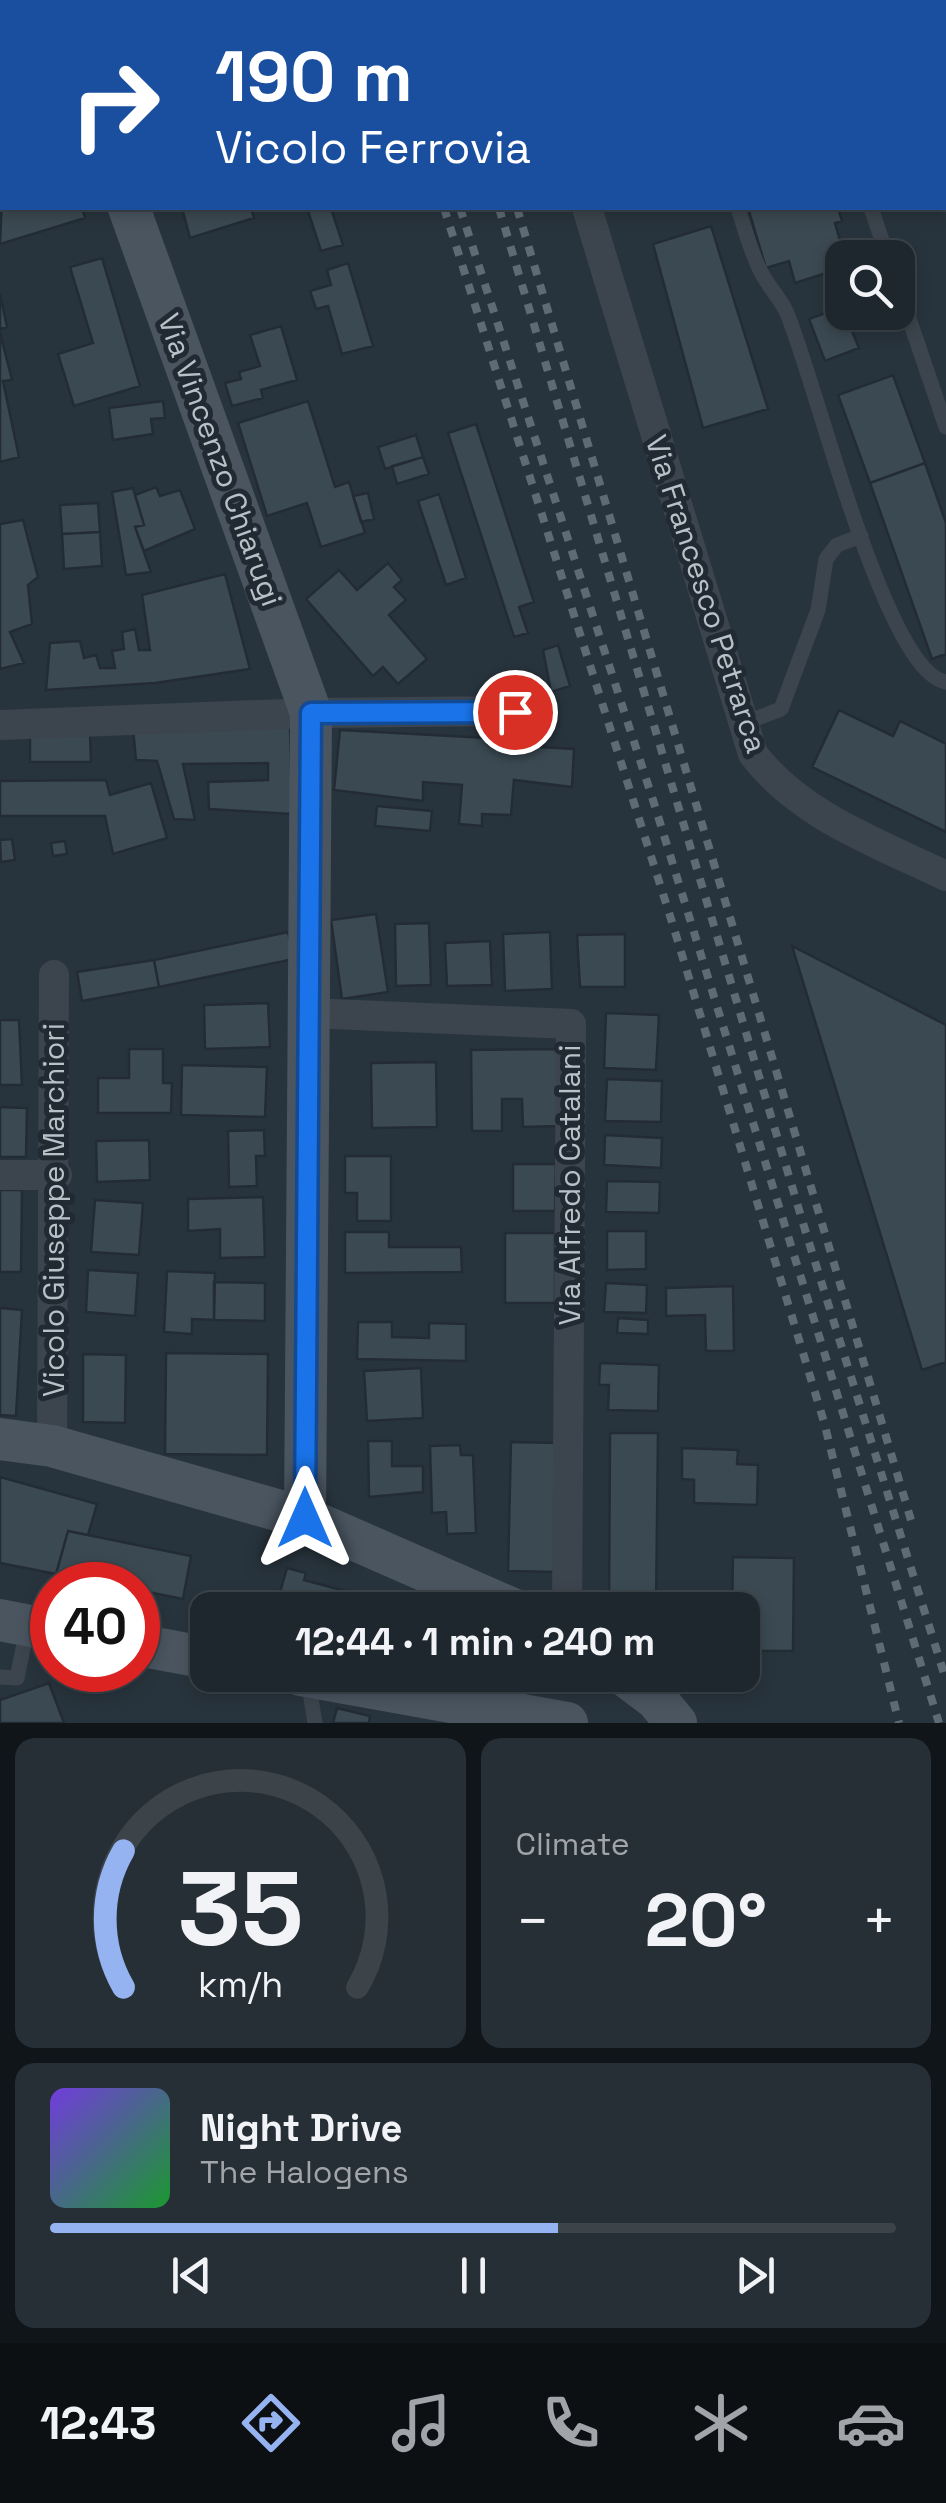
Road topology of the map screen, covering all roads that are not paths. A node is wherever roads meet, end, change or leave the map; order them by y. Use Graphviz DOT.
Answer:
graph roads {
  1 [pos="130,210"];
  2 [pos="739,210"];
  3 [pos="871,210"];
  4 [pos="588,211"];
  5 [pos="882,240"];
  6 [pos="913,330"];
  7 [pos="946,427"];
  8 [pos="861,536"];
  9 [pos="946,682"];
  10 [pos="738,710"];
  11 [pos="515,712"];
  12 [pos="311,713"];
  13 [pos="0,724"];
  14 [pos="946,876"];
  15 [pos="54,975"];
  16 [pos="308,1013"];
  17 [pos="0,1175"];
  18 [pos="56,1175"];
  19 [pos="0,1439"];
  20 [pos="52,1446"];
  21 [pos="305,1518"];
  22 [pos="474,1592"];
  23 [pos="567,1592"];
  24 [pos="27,1625"];
  25 [pos="160,1649"];
  26 [pos="190,1655"];
  27 [pos="0,1677"];
  28 [pos="308,1692"];
  29 [pos="367,1692"];
  30 [pos="647,1692"];
  31 [pos="453,1714"];
  32 [pos="315,1723"];
  33 [pos="567,1723"];
  34 [pos="676,1723"];
  1 -- 12 [label="street, Via Vincenzo Chiarugi"];
  2 -- 8 [label="lane"];
  3 -- 5 [label="lane"];
  4 -- 10 [label="street, Via Francesco Petrarca"];
  6 -- 7 [label="lane"];
  8 -- 9 [label="lane"];
  8 -- 10 [label="lane"];
  10 -- 14 [label="street, Via Francesco Petrarca"];
  11 -- 12 [label="street"];
  12 -- 13 [label="street"];
  12 -- 16 [label="street"];
  15 -- 18 [label="street, Vicolo Giuseppe Marchiori"];
  16 -- 21 [label="street"];
  16 -- 23 [label="street, Via Alfredo Catalani"];
  17 -- 18 [label="street"];
  18 -- 20 [label="street, Vicolo Giuseppe Marchiori"];
  19 -- 20 [label="street"];
  20 -- 21 [label="street"];
  21 -- 22 [label="street"];
  24 -- 27 [label="lane"];
  25 -- 26 [label="street"];
  28 -- 32 [label="lane"];
  29 -- 31 [label="street"];
  30 -- 34 [label="street"];
  31 -- 33 [label="street"];
}
